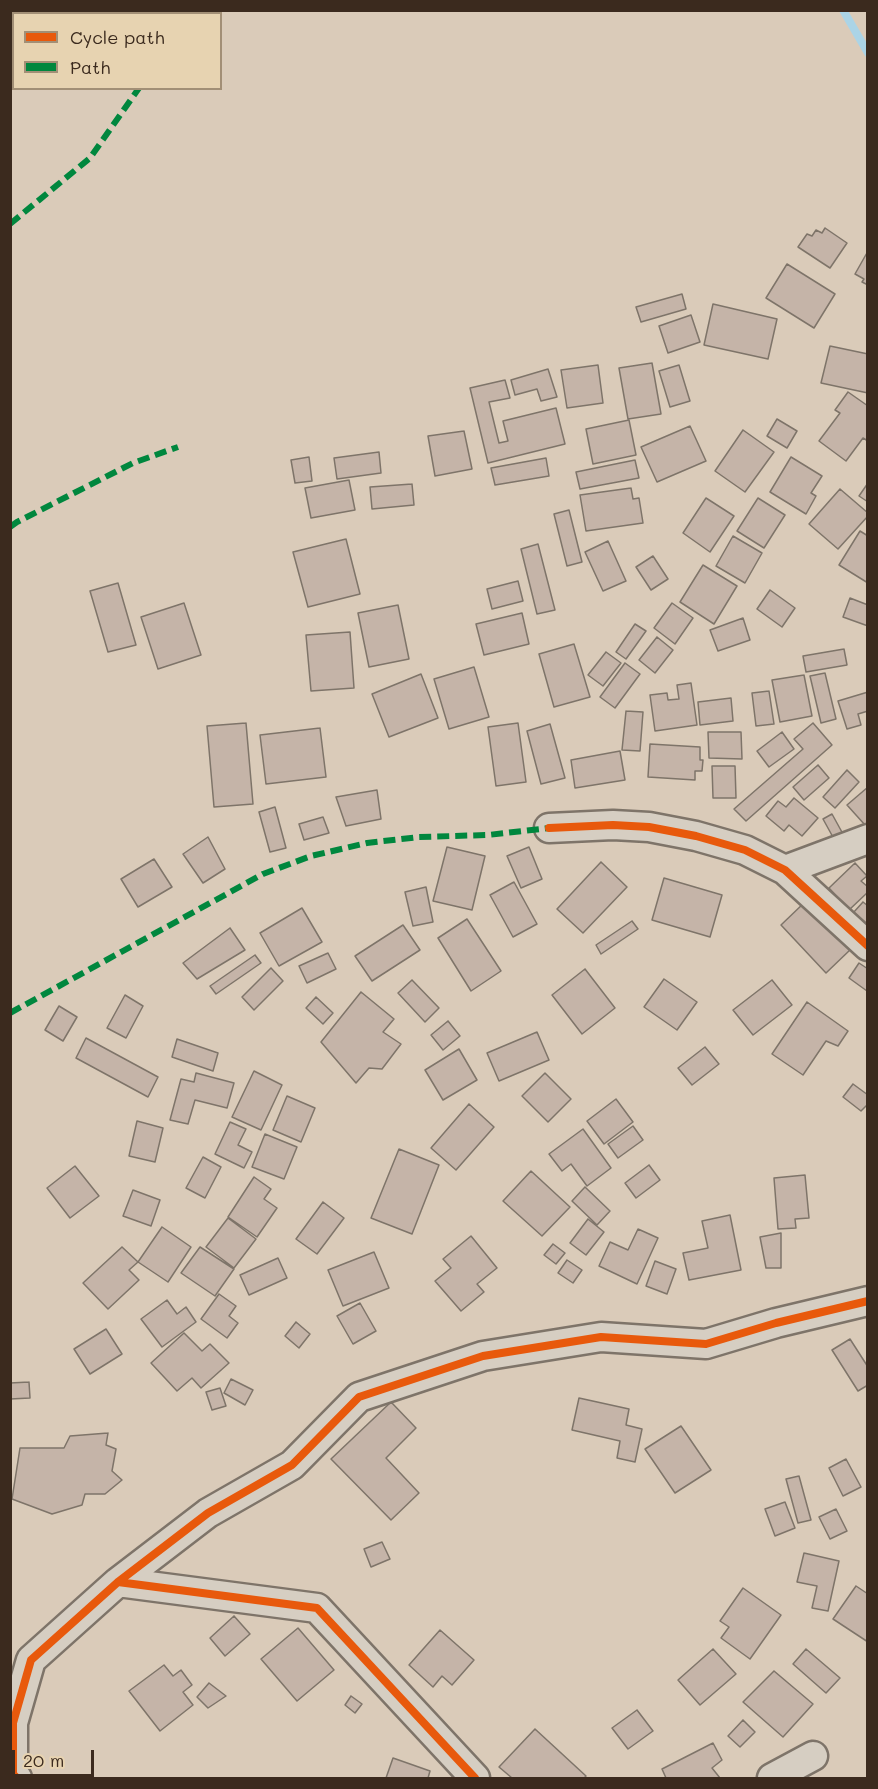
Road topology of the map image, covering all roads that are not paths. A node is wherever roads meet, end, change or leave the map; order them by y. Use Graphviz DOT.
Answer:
graph roads {
  1 [pos="549,828"];
  2 [pos="867,839"];
  3 [pos="785,870"];
  4 [pos="867,946"];
  5 [pos="867,1301"];
  6 [pos="118,1582"];
  7 [pos="813,1756"];
  8 [pos="17,1779"];
  9 [pos="475,1779"];
  10 [pos="772,1779"];
  1 -- 3 [label="street"];
  2 -- 3 [label="street"];
  3 -- 4 [label="street"];
  5 -- 6 [label="street"];
  6 -- 8 [label="street"];
  6 -- 9 [label="street"];
  7 -- 10 [label="street"];
}
